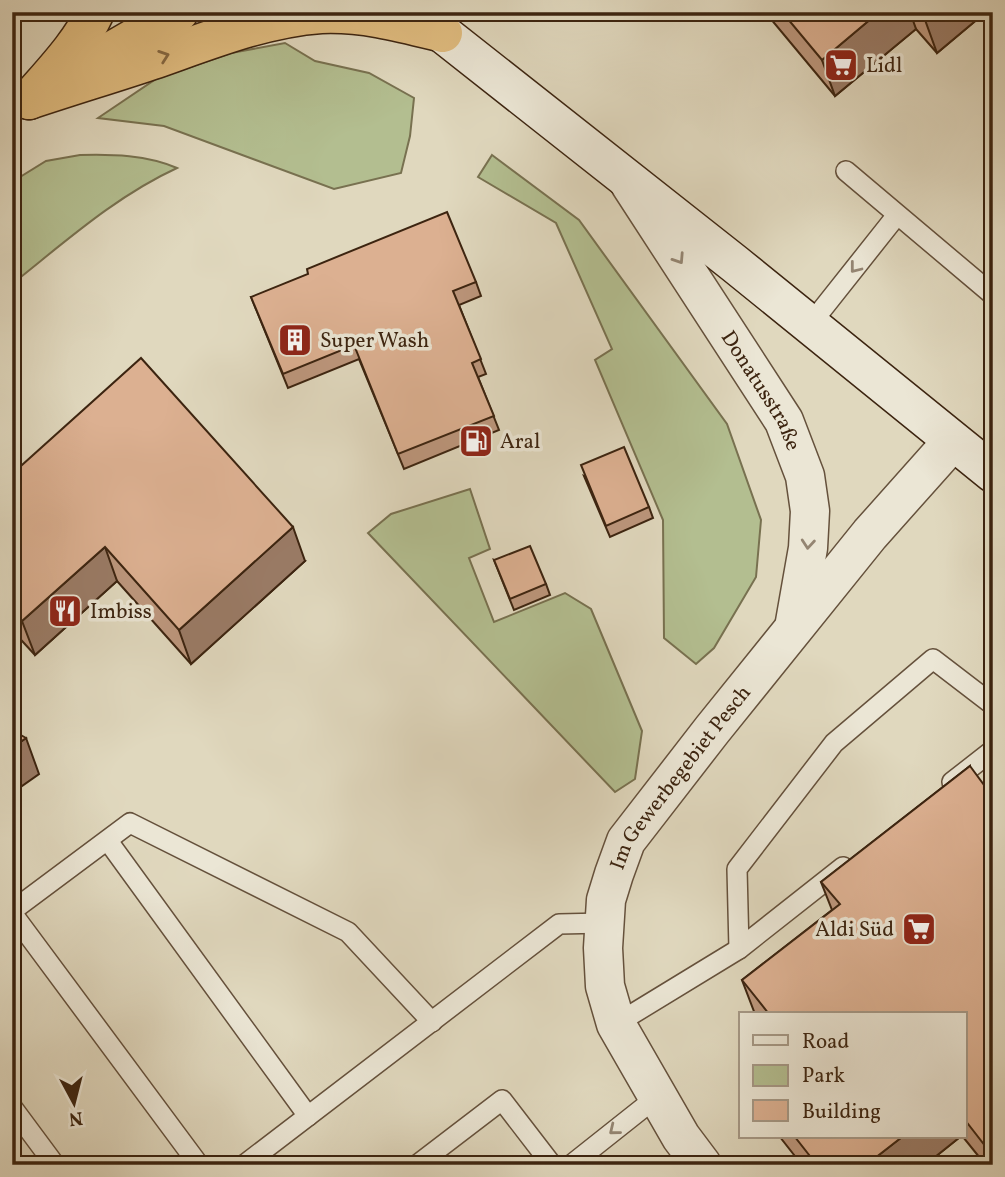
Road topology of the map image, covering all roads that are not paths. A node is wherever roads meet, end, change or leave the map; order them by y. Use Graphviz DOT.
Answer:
graph roads {
  1 [pos="179,12"];
  2 [pos="96,15"];
  3 [pos="429,23"];
  4 [pos="20,107"];
  5 [pos="846,171"];
  6 [pos="628,182"];
  7 [pos="897,215"];
  8 [pos="993,295"];
  9 [pos="809,326"];
  10 [pos="952,442"];
  11 [pos="993,473"];
  12 [pos="795,624"];
  13 [pos="993,705"];
  14 [pos="993,750"];
  15 [pos="940,792"];
  16 [pos="108,841"];
  17 [pos="856,858"];
  18 [pos="12,912"];
  19 [pos="604,923"];
  20 [pos="740,949"];
  21 [pos="432,1021"];
  22 [pos="616,1024"];
  23 [pos="658,1096"];
  24 [pos="12,1107"];
  25 [pos="308,1116"];
  26 [pos="55,1165"];
  27 [pos="199,1165"];
  28 [pos="244,1165"];
  29 [pos="417,1165"];
  30 [pos="552,1165"];
  31 [pos="571,1165"];
  32 [pos="702,1165"];
  1 -- 4 [label="highway"];
  2 -- 4 [label="highway"];
  4 -- 3 [label="highway, one-way"];
  3 -- 6 [label="street, Donatusstraße"];
  5 -- 7 [label="lane"];
  6 -- 9 [label="street, Donatusstraße"];
  6 -- 12 [label="street, Donatusstraße, one-way"];
  7 -- 8 [label="lane"];
  7 -- 9 [label="lane, one-way"];
  9 -- 10 [label="street, Donatusstraße"];
  10 -- 11 [label="street, Donatusstraße"];
  10 -- 12 [label="street, Im Gewerbegebiet Pesch"];
  12 -- 19 [label="street, Im Gewerbegebiet Pesch"];
  13 -- 20 [label="lane"];
  14 -- 15 [label="lane"];
  16 -- 18 [label="lane"];
  16 -- 21 [label="lane"];
  16 -- 25 [label="lane"];
  17 -- 20 [label="lane"];
  18 -- 27 [label="lane"];
  19 -- 21 [label="lane"];
  19 -- 22 [label="street, Im Gewerbegebiet Pesch"];
  20 -- 22 [label="lane"];
  21 -- 25 [label="lane"];
  22 -- 23 [label="street, Im Gewerbegebiet Pesch"];
  23 -- 31 [label="lane, one-way"];
  23 -- 32 [label="street, Im Gewerbegebiet Pesch"];
  24 -- 26 [label="lane"];
  25 -- 28 [label="lane"];
  29 -- 30 [label="lane"];
}
